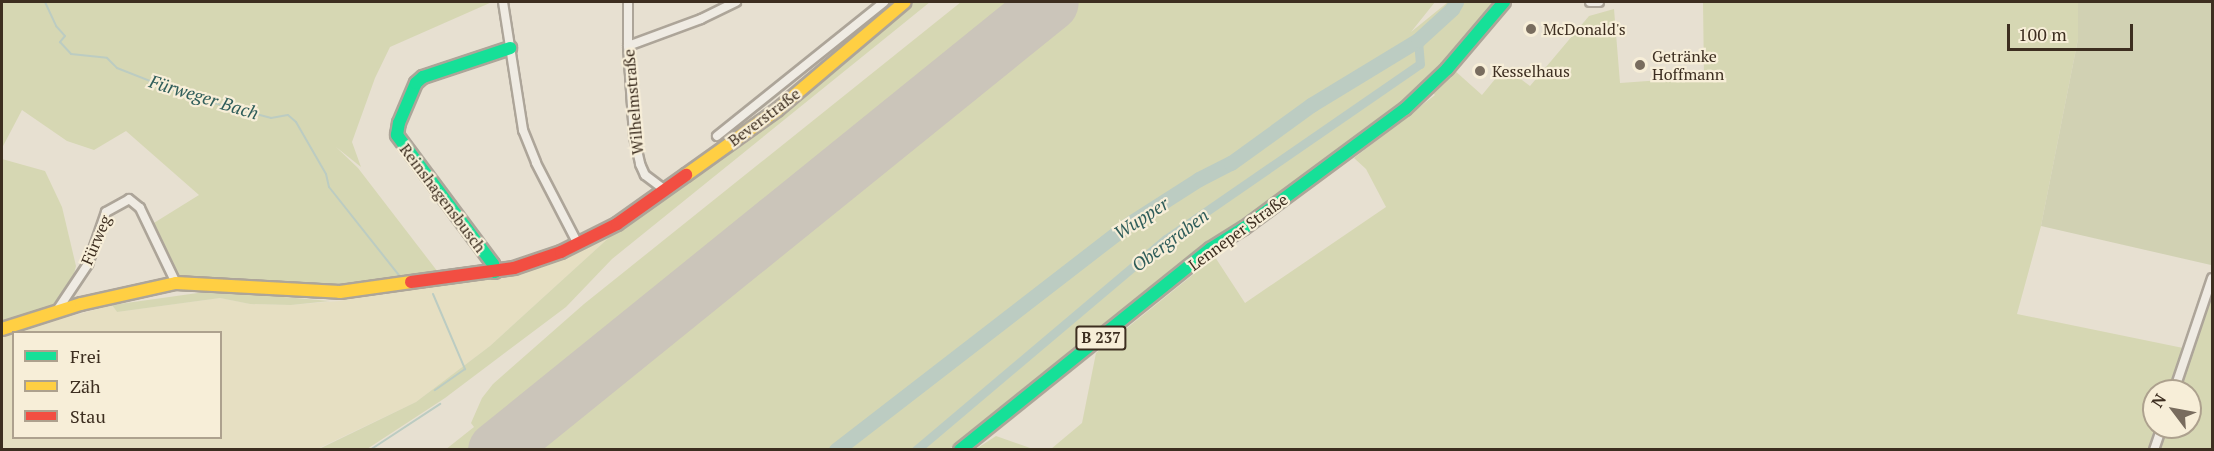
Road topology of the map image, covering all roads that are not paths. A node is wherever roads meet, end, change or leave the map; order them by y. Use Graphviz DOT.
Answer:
graph roads {
  1 [pos="503,2"];
  2 [pos="628,2"];
  3 [pos="736,2"];
  4 [pos="884,2"];
  5 [pos="905,2"];
  6 [pos="1504,2"];
  7 [pos="1590,2"];
  8 [pos="1599,2"];
  9 [pos="628,46"];
  10 [pos="510,48"];
  11 [pos="717,135"];
  12 [pos="665,190"];
  13 [pos="578,244"];
  14 [pos="495,272"];
  15 [pos="2212,278"];
  16 [pos="176,283"];
  17 [pos="56,312"];
  18 [pos="2,329"];
  19 [pos="2178,379"];
  20 [pos="960,450"];
  1 -- 10 [label="street"];
  2 -- 9 [label="street, Wilhelmstraße"];
  3 -- 9 [label="street"];
  4 -- 11 [label="street"];
  5 -- 12 [label="street, Beverstraße"];
  6 -- 20 [label="street, Lenneper Straße / B 237"];
  7 -- 8 [label="street"];
  9 -- 12 [label="street, Wilhelmstraße"];
  10 -- 13 [label="street"];
  10 -- 14 [label="street, Reinshagensbusch"];
  12 -- 13 [label="street, Beverstraße"];
  13 -- 14 [label="street, Beverstraße"];
  14 -- 16 [label="street, Beverstraße"];
  15 -- 19 [label="street"];
  16 -- 17 [label="street, Beverstraße"];
  16 -- 17 [label="street, Fürweg"];
  17 -- 18 [label="street, Beverstraße"];
}
